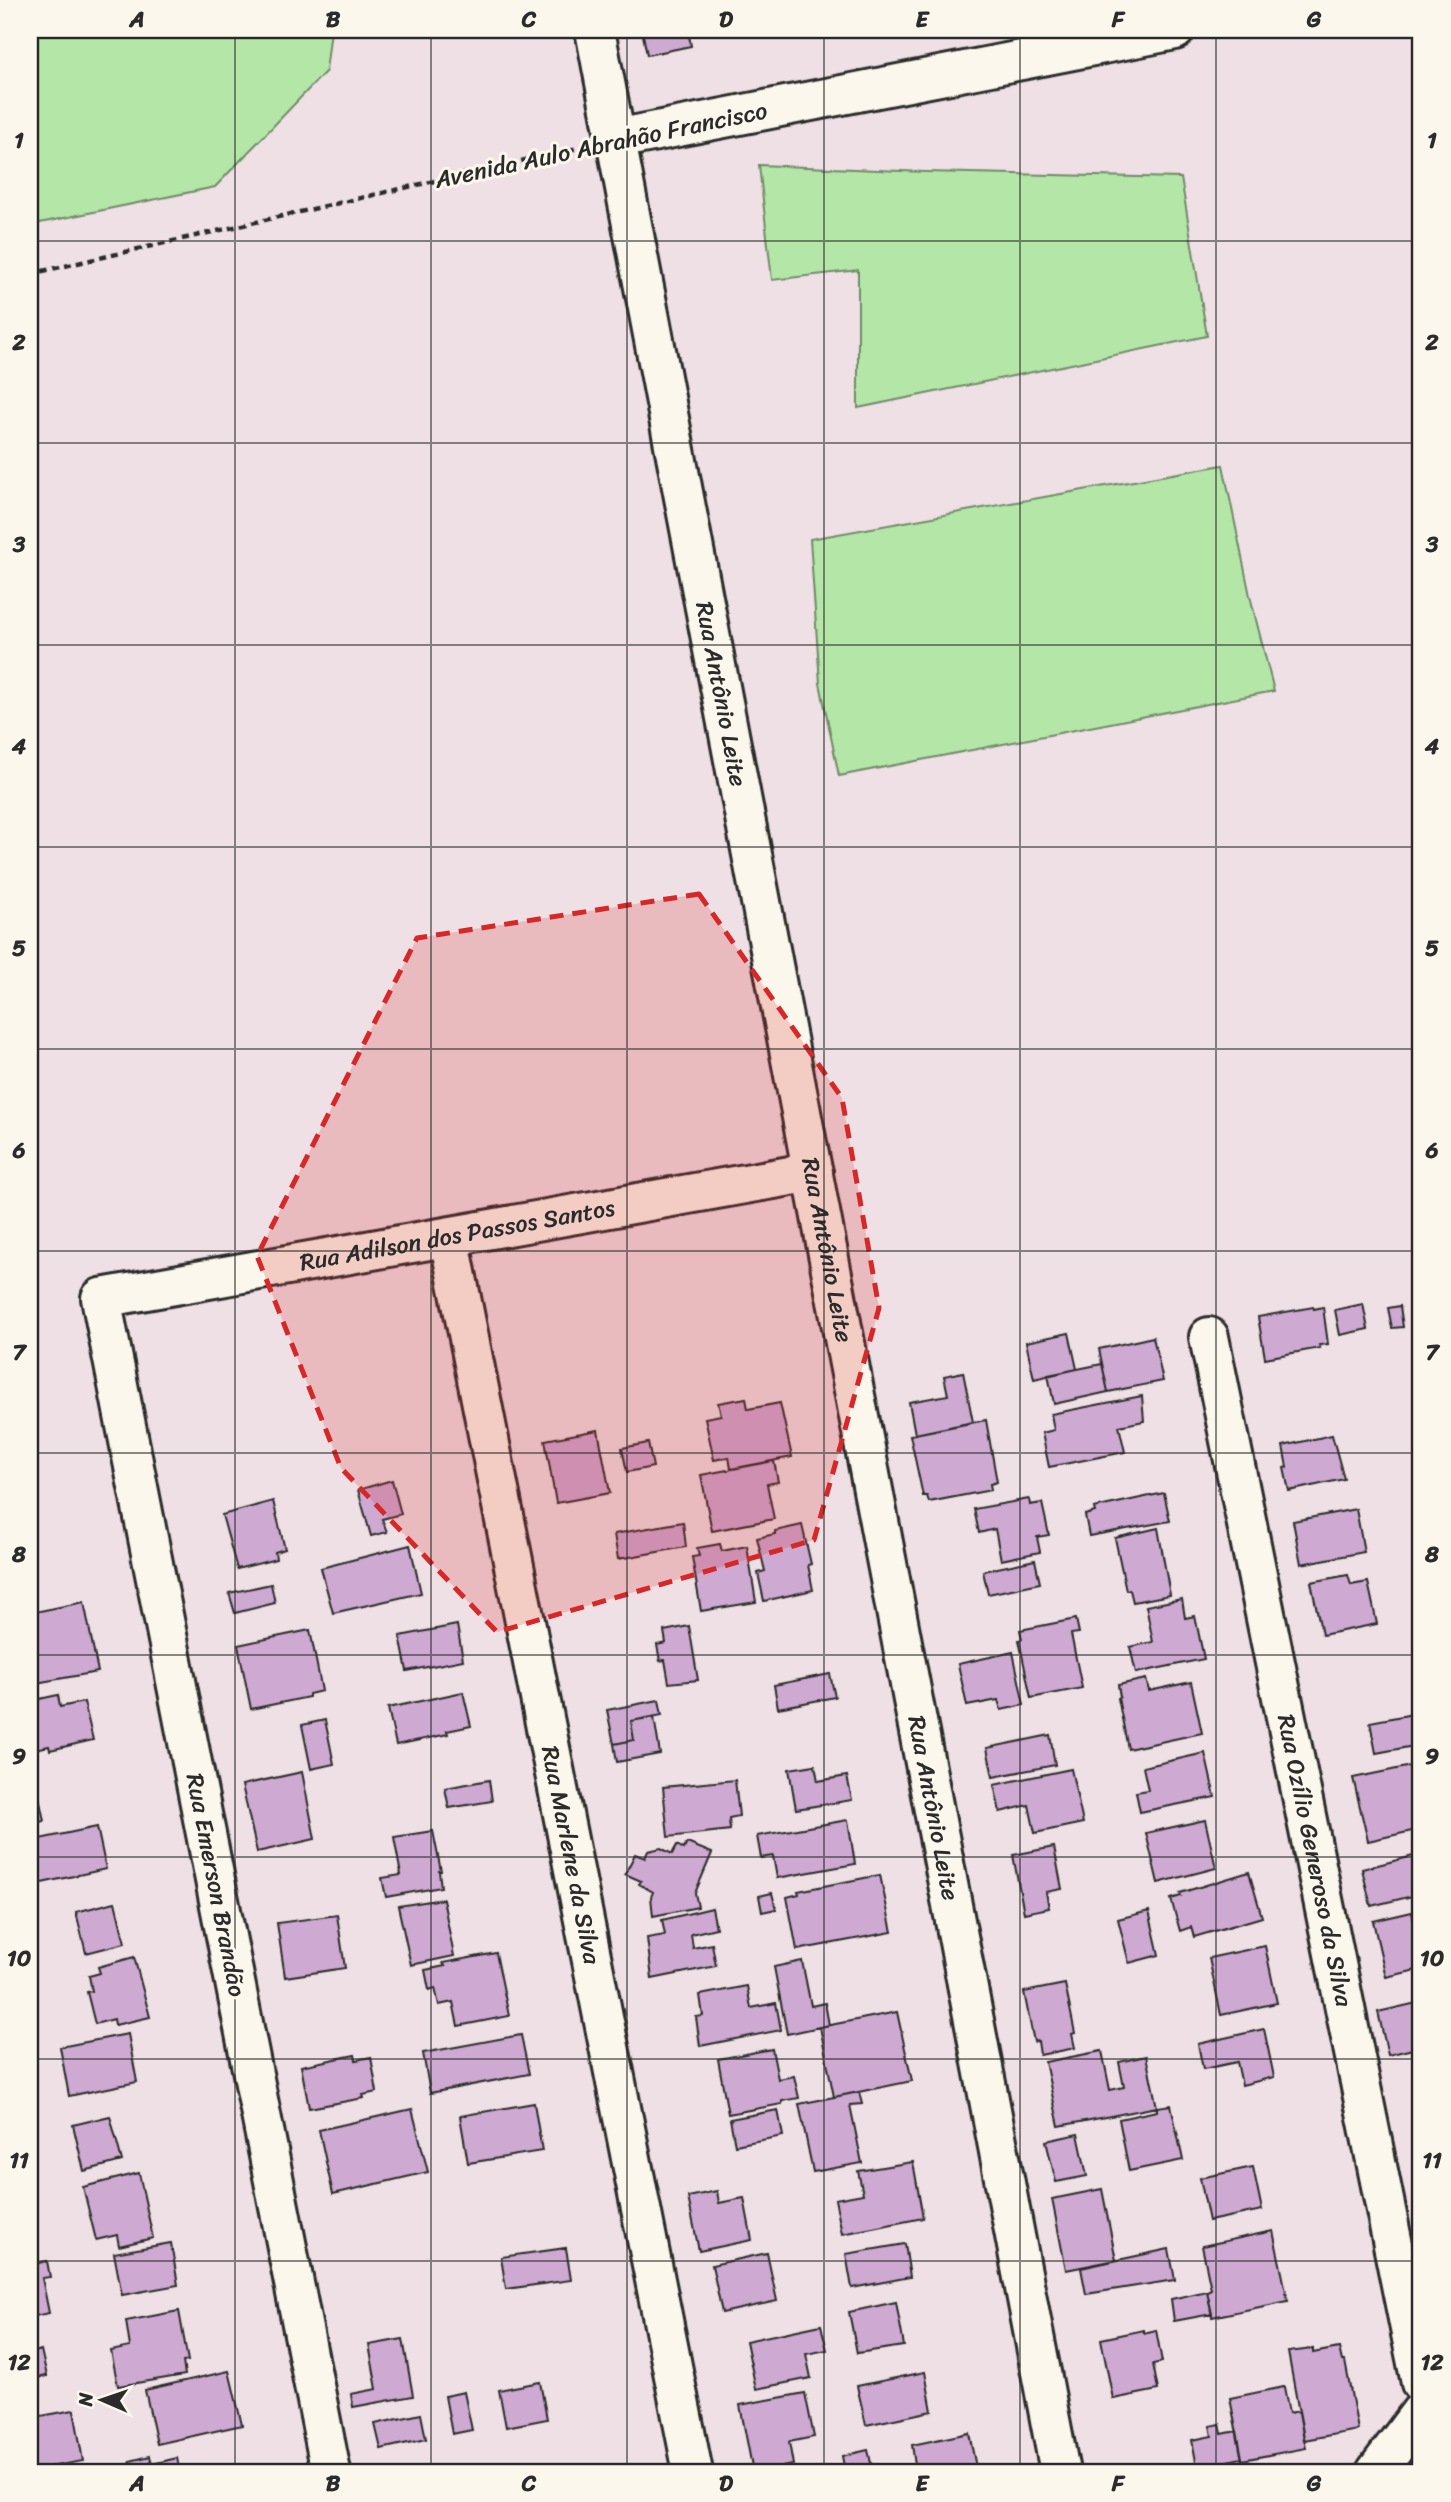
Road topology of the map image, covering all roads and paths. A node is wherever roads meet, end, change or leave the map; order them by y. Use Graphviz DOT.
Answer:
graph roads {
  1 [pos="595,30"];
  2 [pos="1175,30"];
  3 [pos="616,139"];
  4 [pos="30,274"];
  5 [pos="813,1172"];
  6 [pos="449,1237"];
  7 [pos="101,1298"];
  8 [pos="1209,1337"];
  9 [pos="1421,2383"];
  10 [pos="1421,2412"];
  11 [pos="331,2472"];
  12 [pos="693,2472"];
  13 [pos="1060,2472"];
  14 [pos="1376,2472"];
  1 -- 3 [label="street, Rua Antônio Leite"];
  2 -- 3 [label="street, Avenida Aulo Abrahão Francisco"];
  3 -- 4 [label="path, Avenida Aulo Abrahão Francisco"];
  3 -- 5 [label="street, Rua Antônio Leite"];
  5 -- 6 [label="street, Rua Adilson dos Passos Santos"];
  5 -- 13 [label="street, Rua Antônio Leite"];
  6 -- 7 [label="street, Rua Adilson dos Passos Santos"];
  6 -- 12 [label="street, Rua Marlene da Silva"];
  7 -- 11 [label="street, Rua Emerson Brandão"];
  8 -- 9 [label="street, Rua Ozílio Generoso da Silva"];
  10 -- 14 [label="street"];
}
